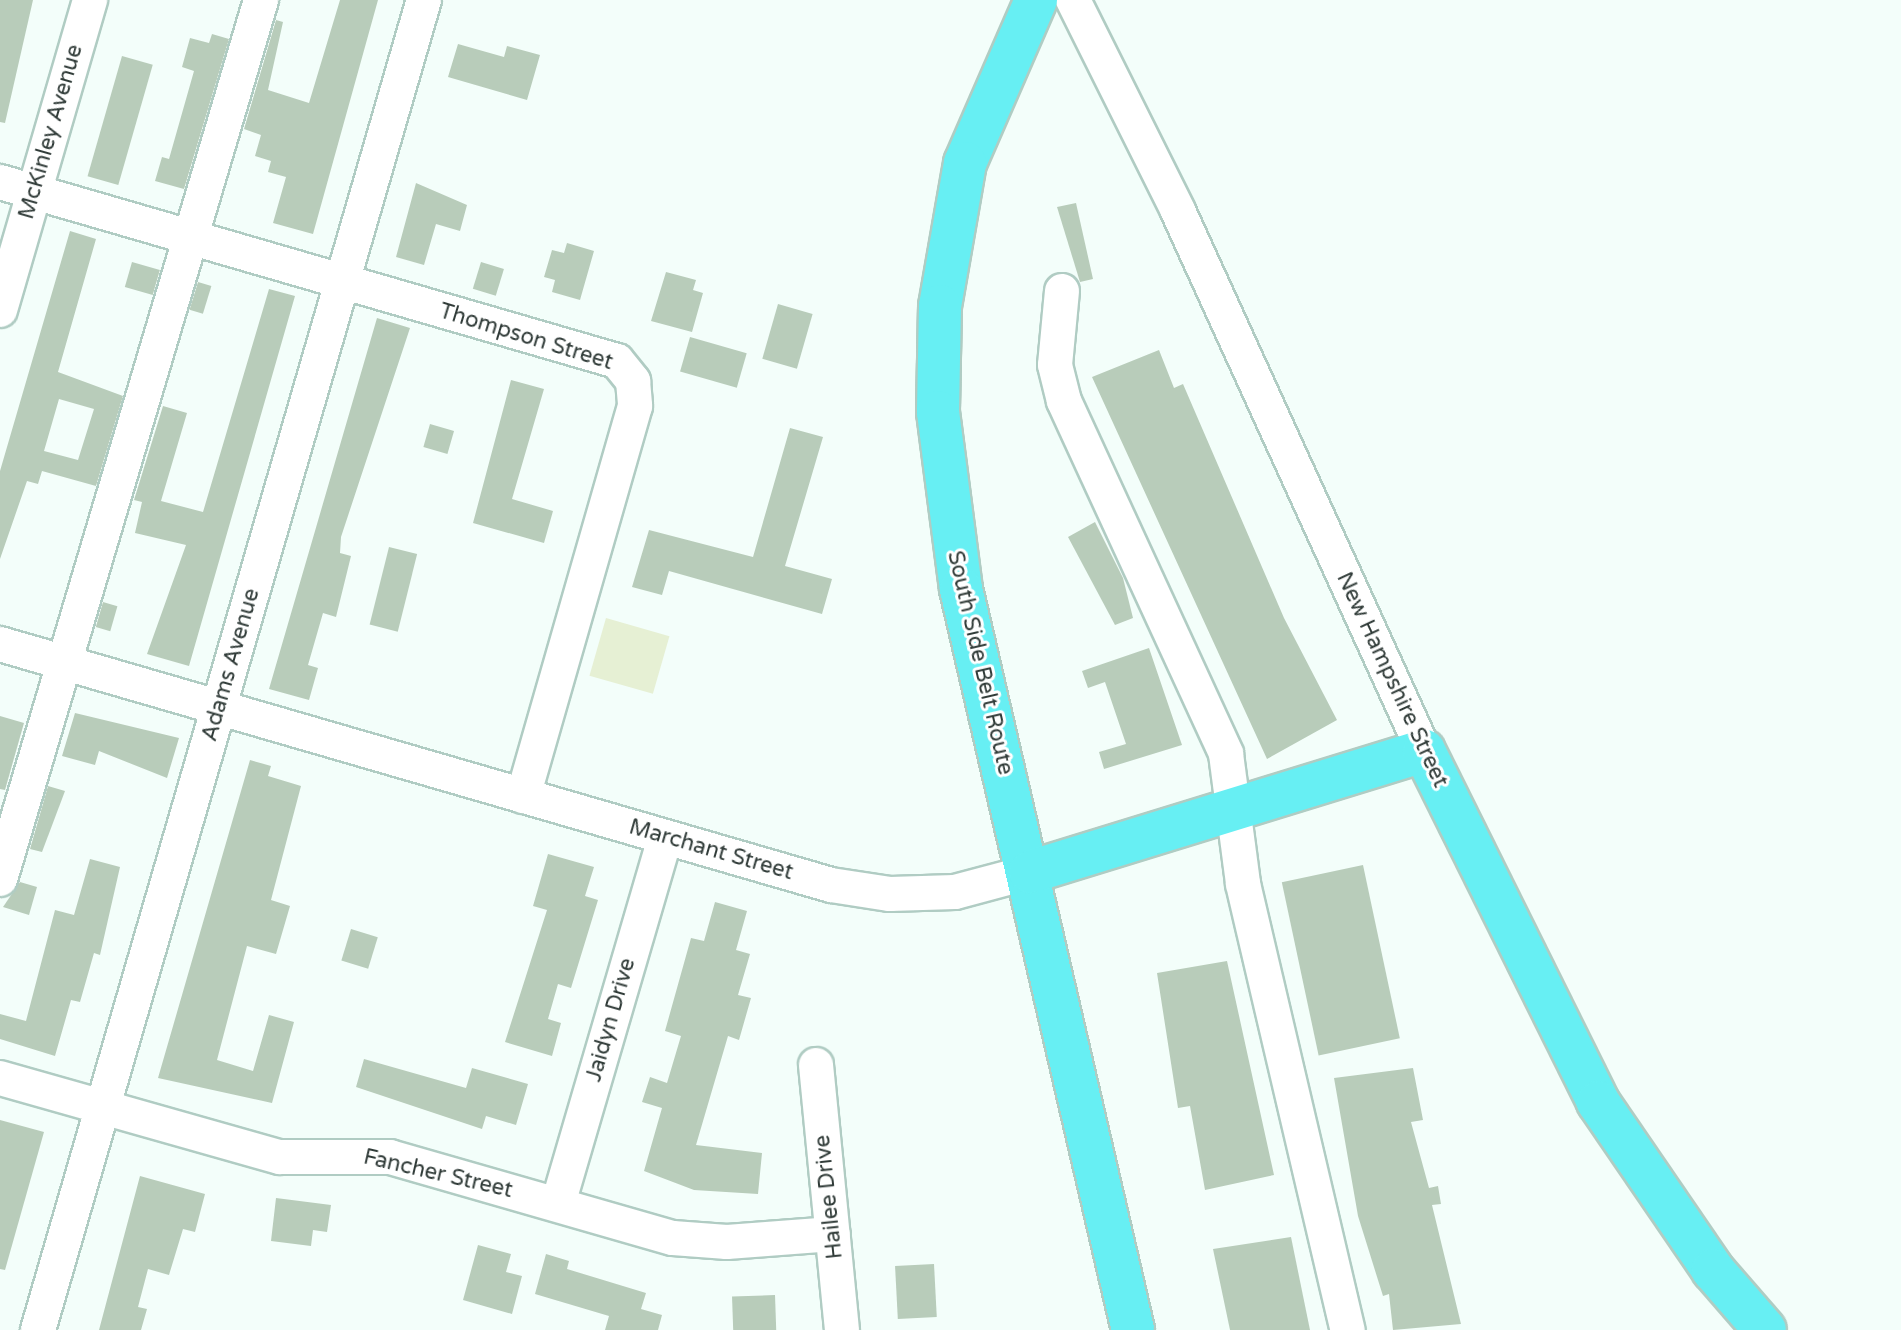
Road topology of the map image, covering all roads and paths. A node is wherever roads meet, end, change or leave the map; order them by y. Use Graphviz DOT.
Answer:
graph roads {
  1 [pos="90,0"];
  2 [pos="261,0"];
  3 [pos="424,0"];
  4 [pos="1036,0"];
  5 [pos="1073,0"];
  6 [pos="0,182"];
  7 [pos="34,192"];
  8 [pos="188,237"];
  9 [pos="341,282"];
  10 [pos="1062,291"];
  11 [pos="0,310"];
  12 [pos="0,644"];
  13 [pos="63,662"];
  14 [pos="220,706"];
  15 [pos="1424,751"];
  16 [pos="523,796"];
  17 [pos="1234,811"];
  18 [pos="665,837"];
  19 [pos="1030,872"];
  20 [pos="0,879"];
  21 [pos="816,1065"];
  22 [pos="0,1078"];
  23 [pos="104,1107"];
  24 [pos="558,1204"];
  25 [pos="833,1234"];
  26 [pos="38,1330"];
  27 [pos="842,1330"];
  28 [pos="1133,1330"];
  29 [pos="1348,1330"];
  30 [pos="1765,1330"];
  1 -- 7 [label="street, McKinley Avenue"];
  2 -- 8 [label="street"];
  3 -- 9 [label="street, Adams Avenue"];
  4 -- 19 [label="main road, South Side Belt Route"];
  5 -- 15 [label="street, New Hampshire Street"];
  6 -- 7 [label="street, Thompson Street"];
  7 -- 8 [label="street, Thompson Street"];
  7 -- 11 [label="street, McKinley Avenue"];
  8 -- 9 [label="street, Thompson Street"];
  8 -- 13 [label="street"];
  9 -- 14 [label="street, Adams Avenue"];
  9 -- 16 [label="street, Thompson Street"];
  10 -- 17 [label="street"];
  12 -- 13 [label="street, Marchant Street"];
  13 -- 14 [label="street, Marchant Street"];
  13 -- 20 [label="street"];
  14 -- 16 [label="street, Marchant Street"];
  14 -- 23 [label="street, Adams Avenue"];
  15 -- 17 [label="main road, Marchant Street"];
  15 -- 30 [label="main road, New Hampshire Street"];
  16 -- 18 [label="street, Marchant Street"];
  17 -- 19 [label="main road, Marchant Street"];
  17 -- 29 [label="street"];
  18 -- 19 [label="street, Marchant Street"];
  18 -- 24 [label="street, Jaidyn Drive"];
  19 -- 28 [label="main road, South Side Belt Route"];
  21 -- 25 [label="street, Hailee Drive"];
  22 -- 23 [label="street, Fancher Street"];
  23 -- 24 [label="street, Fancher Street"];
  23 -- 26 [label="street, Adams Avenue"];
  24 -- 25 [label="street, Fancher Street"];
  25 -- 27 [label="street, Hailee Drive"];
}
